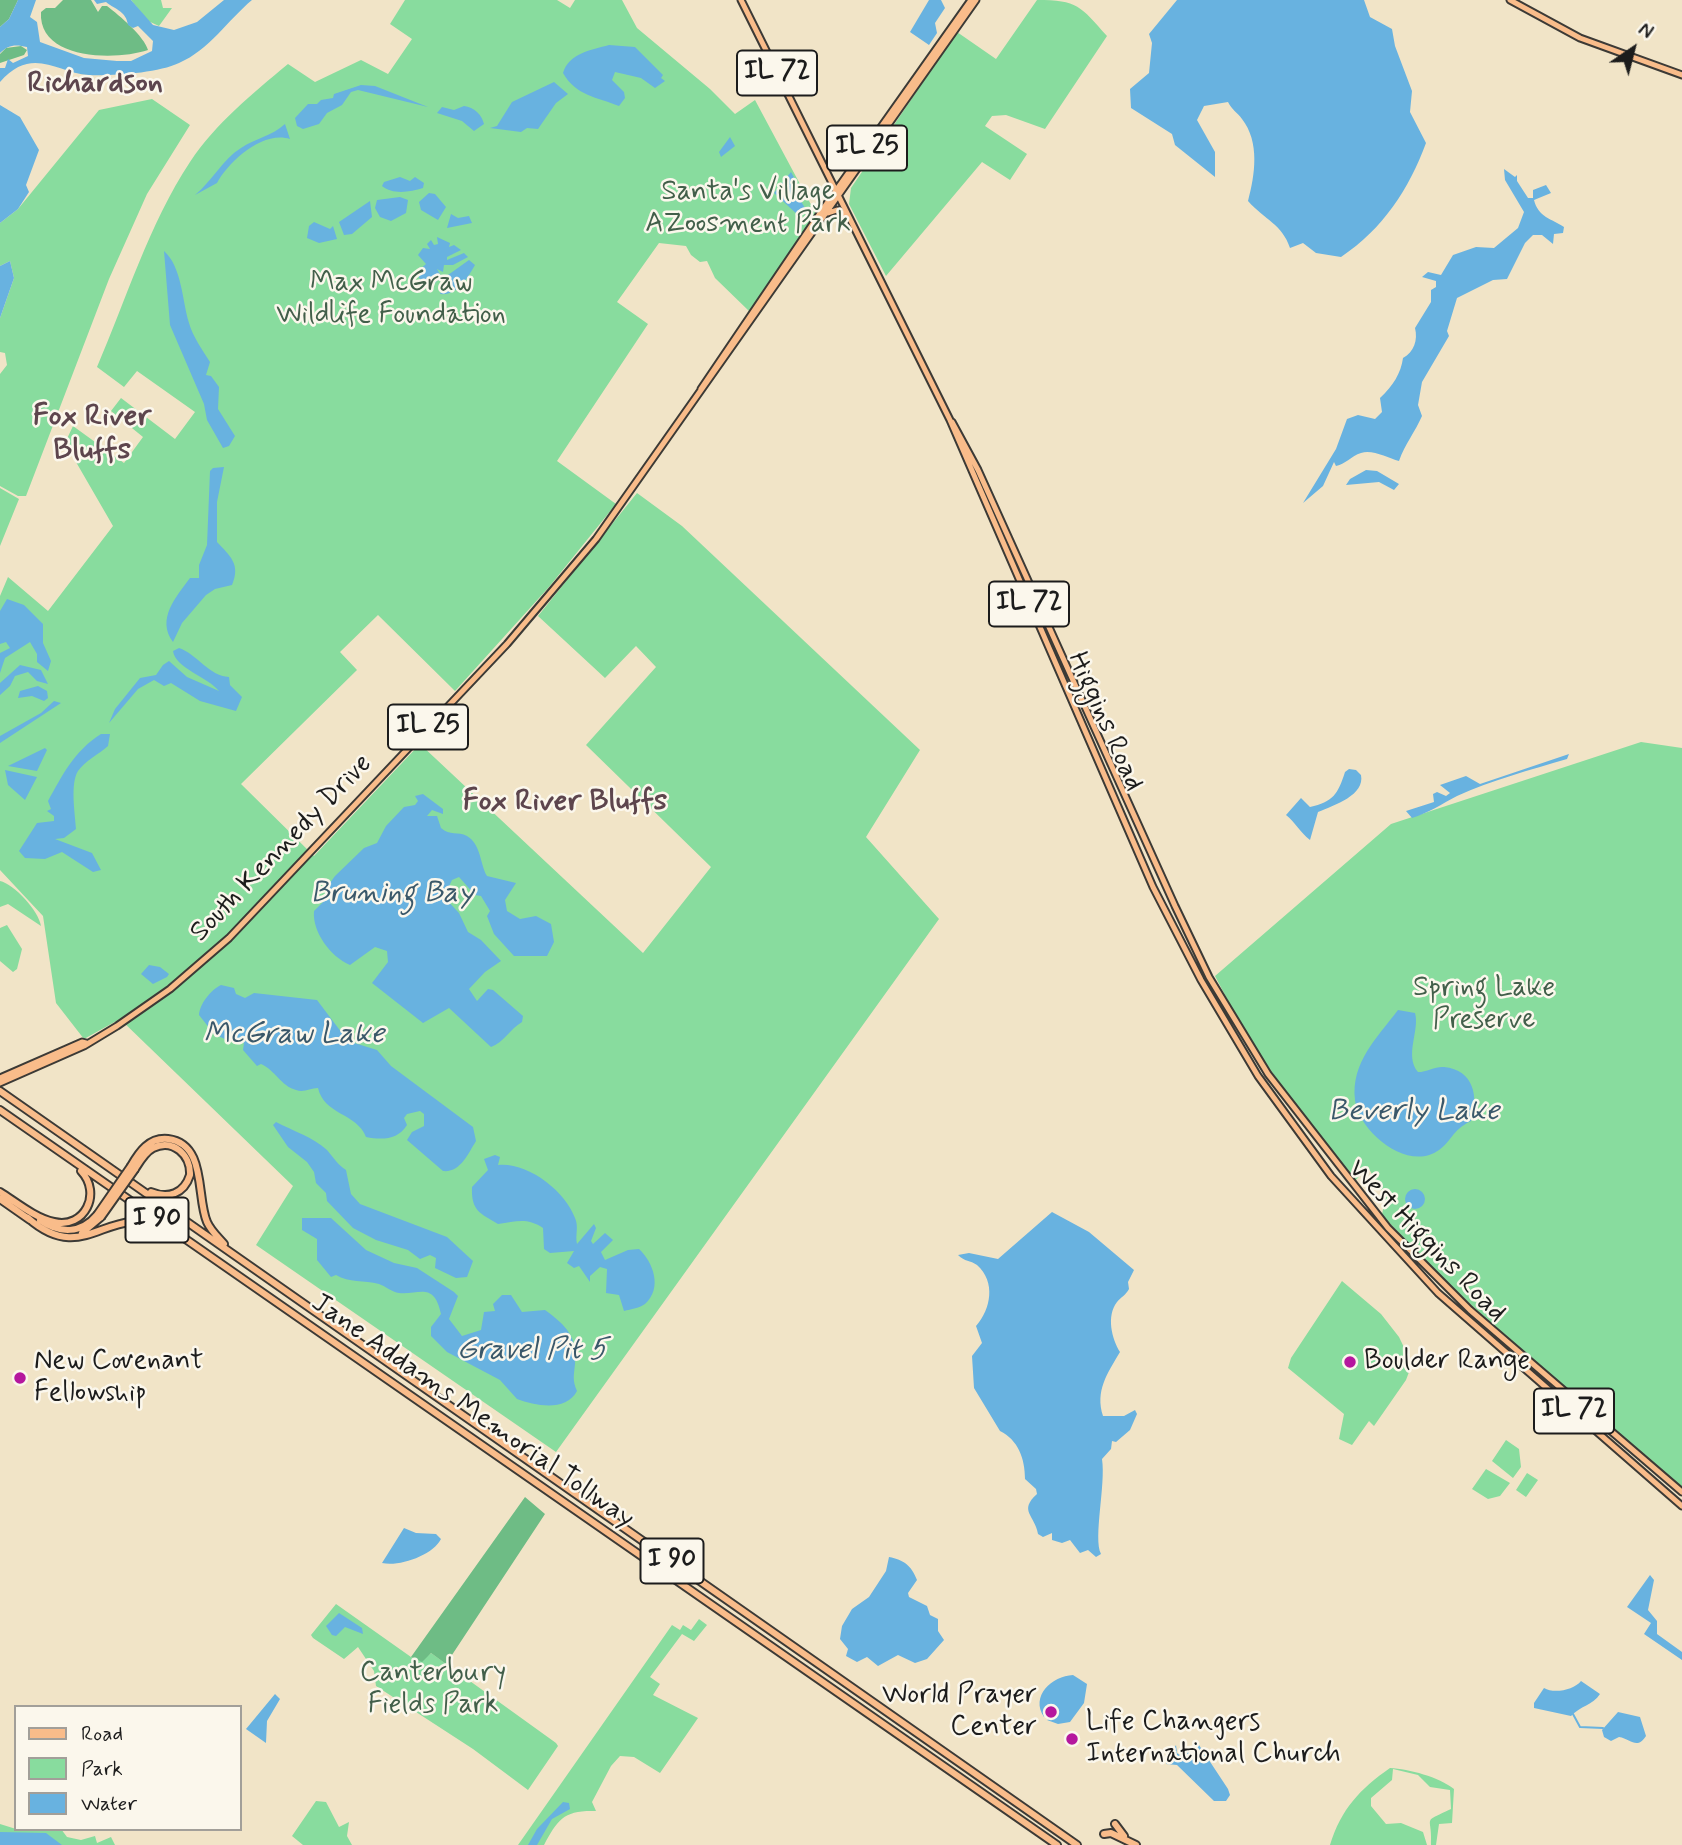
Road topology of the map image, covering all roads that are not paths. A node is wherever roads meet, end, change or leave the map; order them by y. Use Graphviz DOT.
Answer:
graph roads {
  1 [pos="741,0"];
  2 [pos="974,0"];
  3 [pos="1510,0"];
  4 [pos="1682,75"];
  5 [pos="836,191"];
  6 [pos="839,198"];
  7 [pos="828,212"];
  8 [pos="853,222"];
  9 [pos="701,392"];
  10 [pos="950,420"];
  11 [pos="1162,878"];
  12 [pos="1153,887"];
  13 [pos="1,1081"];
  14 [pos="0,1091"];
  15 [pos="0,1110"];
  16 [pos="63,1155"];
  17 [pos="109,1166"];
  18 [pos="133,1168"];
  19 [pos="0,1192"];
  20 [pos="0,1199"];
  21 [pos="99,1216"];
  22 [pos="28,1218"];
  23 [pos="241,1259"];
  24 [pos="250,1284"];
  25 [pos="1682,1492"];
  26 [pos="1682,1506"];
  27 [pos="1115,1824"];
  28 [pos="1104,1834"];
  29 [pos="1058,1845"];
  30 [pos="1077,1845"];
  31 [pos="1137,1845"];
  1 -- 5 [label="main road, Higgins Road / IL 72"];
  2 -- 5 [label="main road, South Kennedy Drive / IL 25"];
  2 -- 6 [label="main road, South Kennedy Drive / IL 25"];
  3 -- 4 [label="main road"];
  5 -- 6 [label="main road, Higgins Road / IL 72"];
  5 -- 9 [label="main road, South Kennedy Drive / IL 25"];
  6 -- 7 [label="main road, South Kennedy Drive / IL 25"];
  6 -- 8 [label="main road, Higgins Road / IL 72"];
  7 -- 8 [label="main road"];
  7 -- 9 [label="main road, South Kennedy Drive / IL 25"];
  8 -- 10 [label="main road, Higgins Road / IL 72"];
  9 -- 13 [label="main road, South Kennedy Drive / IL 25"];
  10 -- 11 [label="main road, Higgins Road / IL 72"];
  10 -- 12 [label="main road, Higgins Road / IL 72"];
  11 -- 25 [label="main road, West Higgins Road / IL 72"];
  12 -- 26 [label="main road, West Higgins Road / IL 72"];
  14 -- 17 [label="highway, Jane Addams Memorial Tollway / I 90"];
  15 -- 16 [label="highway, Jane Addams Memorial Tollway / I 90"];
  16 -- 19 [label="highway"];
  16 -- 24 [label="highway, Jane Addams Memorial Tollway / I 90"];
  17 -- 18 [label="highway"];
  17 -- 23 [label="highway, Jane Addams Memorial Tollway / I 90"];
  18 -- 21 [label="highway, bridge"];
  18 -- 23 [label="highway"];
  19 -- 21 [label="highway"];
  20 -- 22 [label="highway"];
  21 -- 22 [label="highway"];
  22 -- 24 [label="highway"];
  23 -- 30 [label="highway, Jane Addams Memorial Tollway / I 90"];
  24 -- 29 [label="highway, Jane Addams Memorial Tollway / I 90"];
  27 -- 31 [label="highway"];
  28 -- 31 [label="highway"];
}
